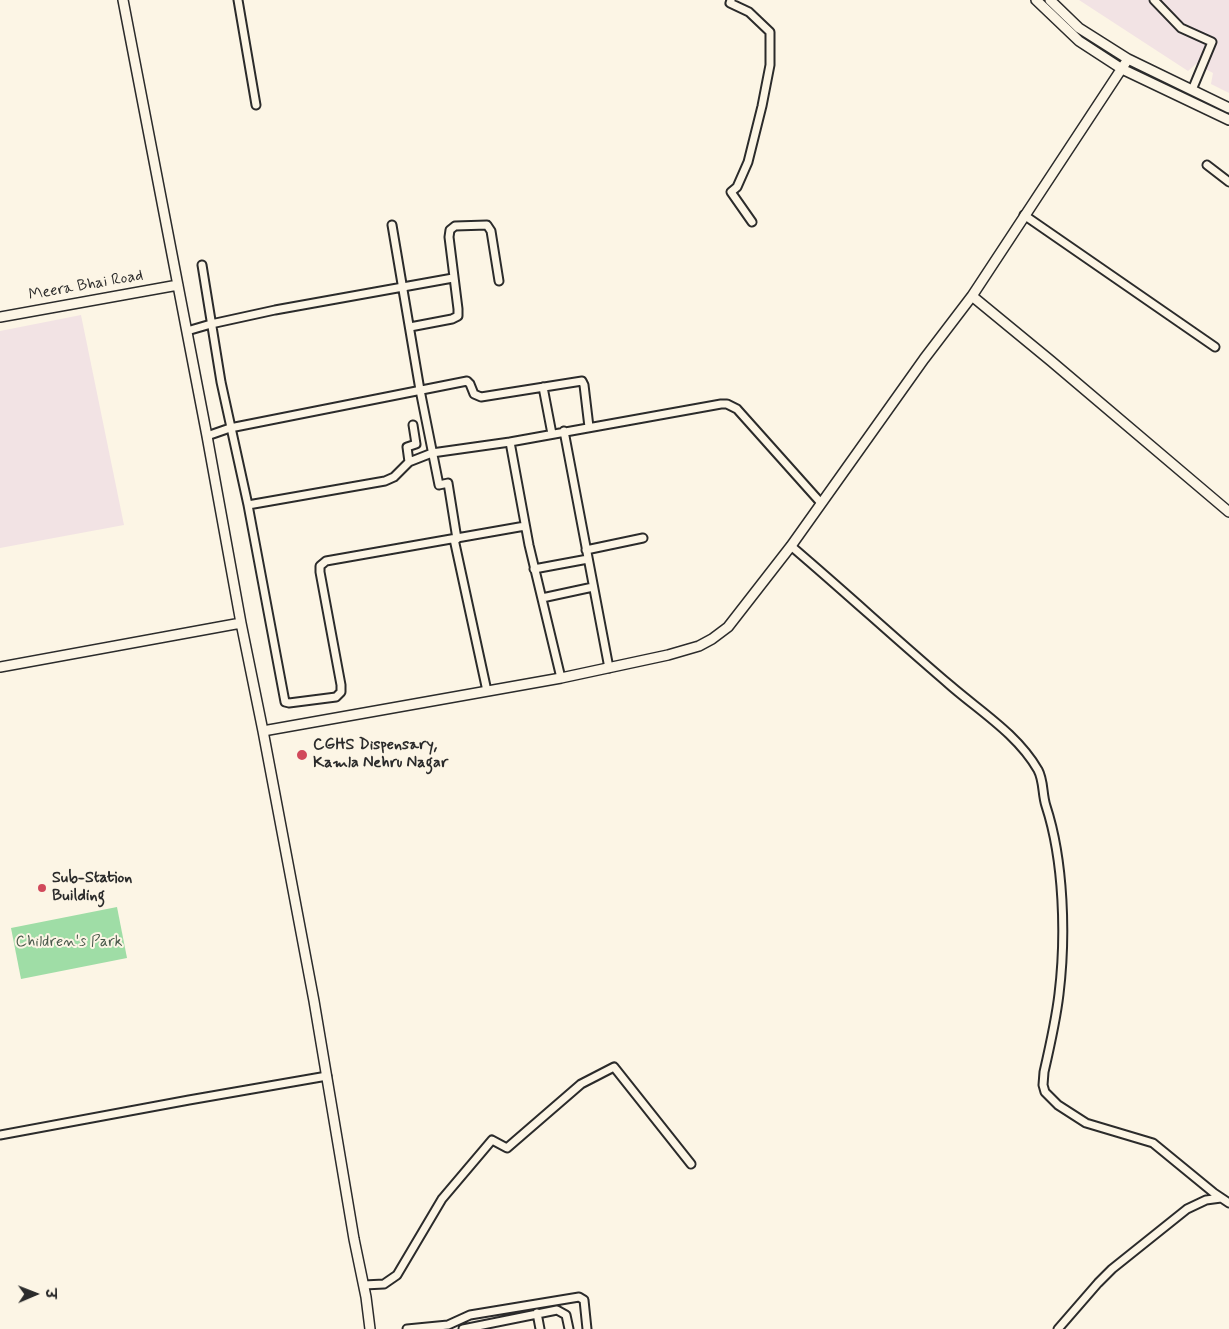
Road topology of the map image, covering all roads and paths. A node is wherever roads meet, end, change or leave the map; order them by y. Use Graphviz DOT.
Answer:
graph roads {
  1 [pos="123,0"];
  2 [pos="238,0"];
  3 [pos="731,0"];
  4 [pos="1036,0"];
  5 [pos="1050,0"];
  6 [pos="1154,0"];
  7 [pos="1128,59"];
  8 [pos="1122,69"];
  9 [pos="1192,90"];
  10 [pos="256,105"];
  11 [pos="1229,108"];
  12 [pos="1229,120"];
  13 [pos="1207,165"];
  14 [pos="1229,182"];
  15 [pos="1024,215"];
  16 [pos="752,222"];
  17 [pos="392,225"];
  18 [pos="202,265"];
  19 [pos="453,278"];
  20 [pos="499,281"];
  21 [pos="178,285"];
  22 [pos="403,288"];
  23 [pos="972,296"];
  24 [pos="0,317"];
  25 [pos="211,324"];
  26 [pos="410,327"];
  27 [pos="187,331"];
  28 [pos="1215,347"];
  29 [pos="543,387"];
  30 [pos="420,390"];
  31 [pos="413,425"];
  32 [pos="589,426"];
  33 [pos="230,428"];
  34 [pos="564,431"];
  35 [pos="552,434"];
  36 [pos="207,436"];
  37 [pos="510,442"];
  38 [pos="432,453"];
  39 [pos="409,462"];
  40 [pos="821,503"];
  41 [pos="248,505"];
  42 [pos="1229,512"];
  43 [pos="525,526"];
  44 [pos="643,538"];
  45 [pos="456,539"];
  46 [pos="791,546"];
  47 [pos="586,550"];
  48 [pos="588,559"];
  49 [pos="534,569"];
  50 [pos="593,587"];
  51 [pos="542,598"];
  52 [pos="241,623"];
  53 [pos="0,667"];
  54 [pos="609,668"];
  55 [pos="561,678"];
  56 [pos="486,691"];
  57 [pos="263,730"];
  58 [pos="327,1076"];
  59 [pos="0,1135"];
  60 [pos="691,1164"];
  61 [pos="1206,1186"];
  62 [pos="1221,1198"];
  63 [pos="1206,1200"];
  64 [pos="1229,1203"];
  65 [pos="364,1285"];
  66 [pos="537,1313"];
  67 [pos="473,1327"];
  68 [pos="370,1329"];
  69 [pos="407,1329"];
  70 [pos="463,1329"];
  71 [pos="540,1329"];
  72 [pos="569,1329"];
  73 [pos="587,1329"];
  74 [pos="1058,1329"];
  1 -- 21 [label="street"];
  2 -- 10 [label="street"];
  3 -- 16 [label="street"];
  4 -- 8 [label="street"];
  5 -- 7 [label="street"];
  6 -- 9 [label="street"];
  7 -- 8 [label="street"];
  7 -- 9 [label="street"];
  8 -- 12 [label="street"];
  8 -- 15 [label="street"];
  9 -- 11 [label="street"];
  13 -- 14 [label="street"];
  15 -- 23 [label="street"];
  15 -- 28 [label="street"];
  17 -- 22 [label="street"];
  18 -- 25 [label="street"];
  19 -- 20 [label="street"];
  19 -- 22 [label="street"];
  19 -- 26 [label="street"];
  21 -- 24 [label="street, Meera Bhai Road"];
  21 -- 27 [label="street"];
  22 -- 25 [label="street"];
  22 -- 26 [label="street"];
  23 -- 40 [label="street"];
  23 -- 42 [label="street"];
  25 -- 27 [label="street"];
  25 -- 33 [label="street"];
  26 -- 30 [label="street"];
  27 -- 36 [label="street"];
  29 -- 30 [label="street"];
  29 -- 32 [label="street"];
  29 -- 35 [label="street"];
  30 -- 33 [label="street"];
  30 -- 38 [label="street"];
  31 -- 39 [label="street"];
  32 -- 34 [label="street"];
  32 -- 40 [label="street"];
  33 -- 36 [label="street"];
  33 -- 41 [label="street"];
  34 -- 35 [label="street"];
  34 -- 47 [label="street"];
  35 -- 37 [label="street"];
  36 -- 52 [label="street"];
  37 -- 38 [label="street"];
  37 -- 43 [label="street"];
  38 -- 39 [label="street"];
  38 -- 45 [label="street"];
  39 -- 41 [label="street"];
  40 -- 46 [label="street"];
  41 -- 45 [label="street"];
  43 -- 45 [label="street"];
  43 -- 49 [label="street"];
  44 -- 47 [label="street"];
  45 -- 56 [label="street"];
  46 -- 54 [label="street"];
  46 -- 61 [label="street"];
  47 -- 48 [label="street"];
  48 -- 49 [label="street"];
  48 -- 50 [label="street"];
  49 -- 51 [label="street"];
  50 -- 51 [label="street"];
  50 -- 54 [label="street"];
  51 -- 55 [label="street"];
  52 -- 53 [label="street"];
  52 -- 57 [label="street"];
  54 -- 55 [label="street"];
  55 -- 56 [label="street"];
  56 -- 57 [label="street"];
  57 -- 58 [label="street"];
  58 -- 59 [label="street"];
  58 -- 65 [label="street"];
  60 -- 65 [label="street"];
  61 -- 62 [label="street"];
  61 -- 63 [label="street"];
  62 -- 63 [label="street"];
  62 -- 64 [label="street"];
  63 -- 74 [label="street"];
  65 -- 68 [label="street"];
  66 -- 67 [label="street"];
  66 -- 71 [label="street"];
  66 -- 72 [label="street"];
  67 -- 70 [label="street"];
  69 -- 73 [label="street"];
}
